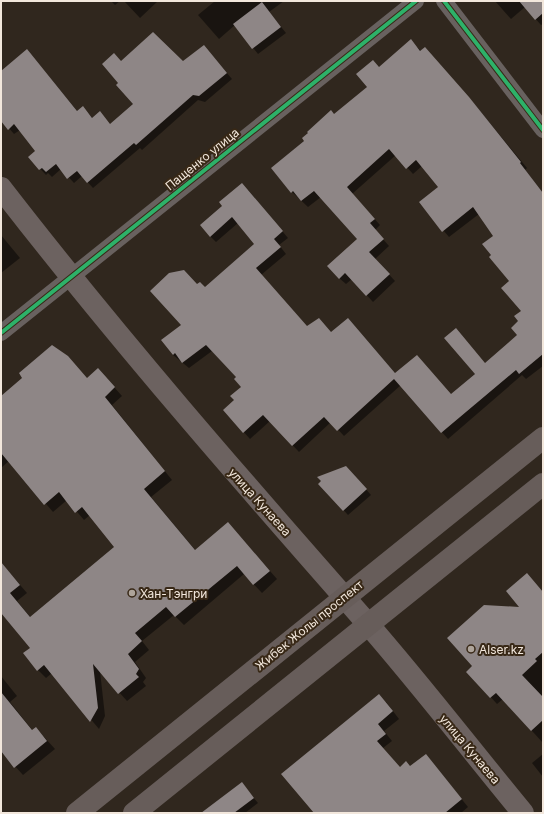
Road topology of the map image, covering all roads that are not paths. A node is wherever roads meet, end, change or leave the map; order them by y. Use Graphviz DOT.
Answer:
graph roads {
  1 [pos="416,1"];
  2 [pos="444,1"];
  3 [pos="543,130"];
  4 [pos="1,188"];
  5 [pos="70,277"];
  6 [pos="1,333"];
  7 [pos="543,438"];
  8 [pos="543,484"];
  9 [pos="344,598"];
  10 [pos="368,624"];
  11 [pos="77,813"];
  12 [pos="134,813"];
  13 [pos="523,813"];
  1 -- 5 [label="street, Пащенко улица"];
  2 -- 3 [label="street"];
  4 -- 5 [label="main road, улица Кунаева"];
  5 -- 6 [label="street, Пащенко улица"];
  5 -- 9 [label="main road, улица Кунаева"];
  7 -- 9 [label="highway, Жибек Жолы проспект"];
  8 -- 10 [label="highway"];
  9 -- 10 [label="main road, улица Кунаева"];
  9 -- 11 [label="highway, Жибек Жолы проспект"];
  10 -- 12 [label="highway"];
  10 -- 13 [label="main road, улица Кунаева"];
}
